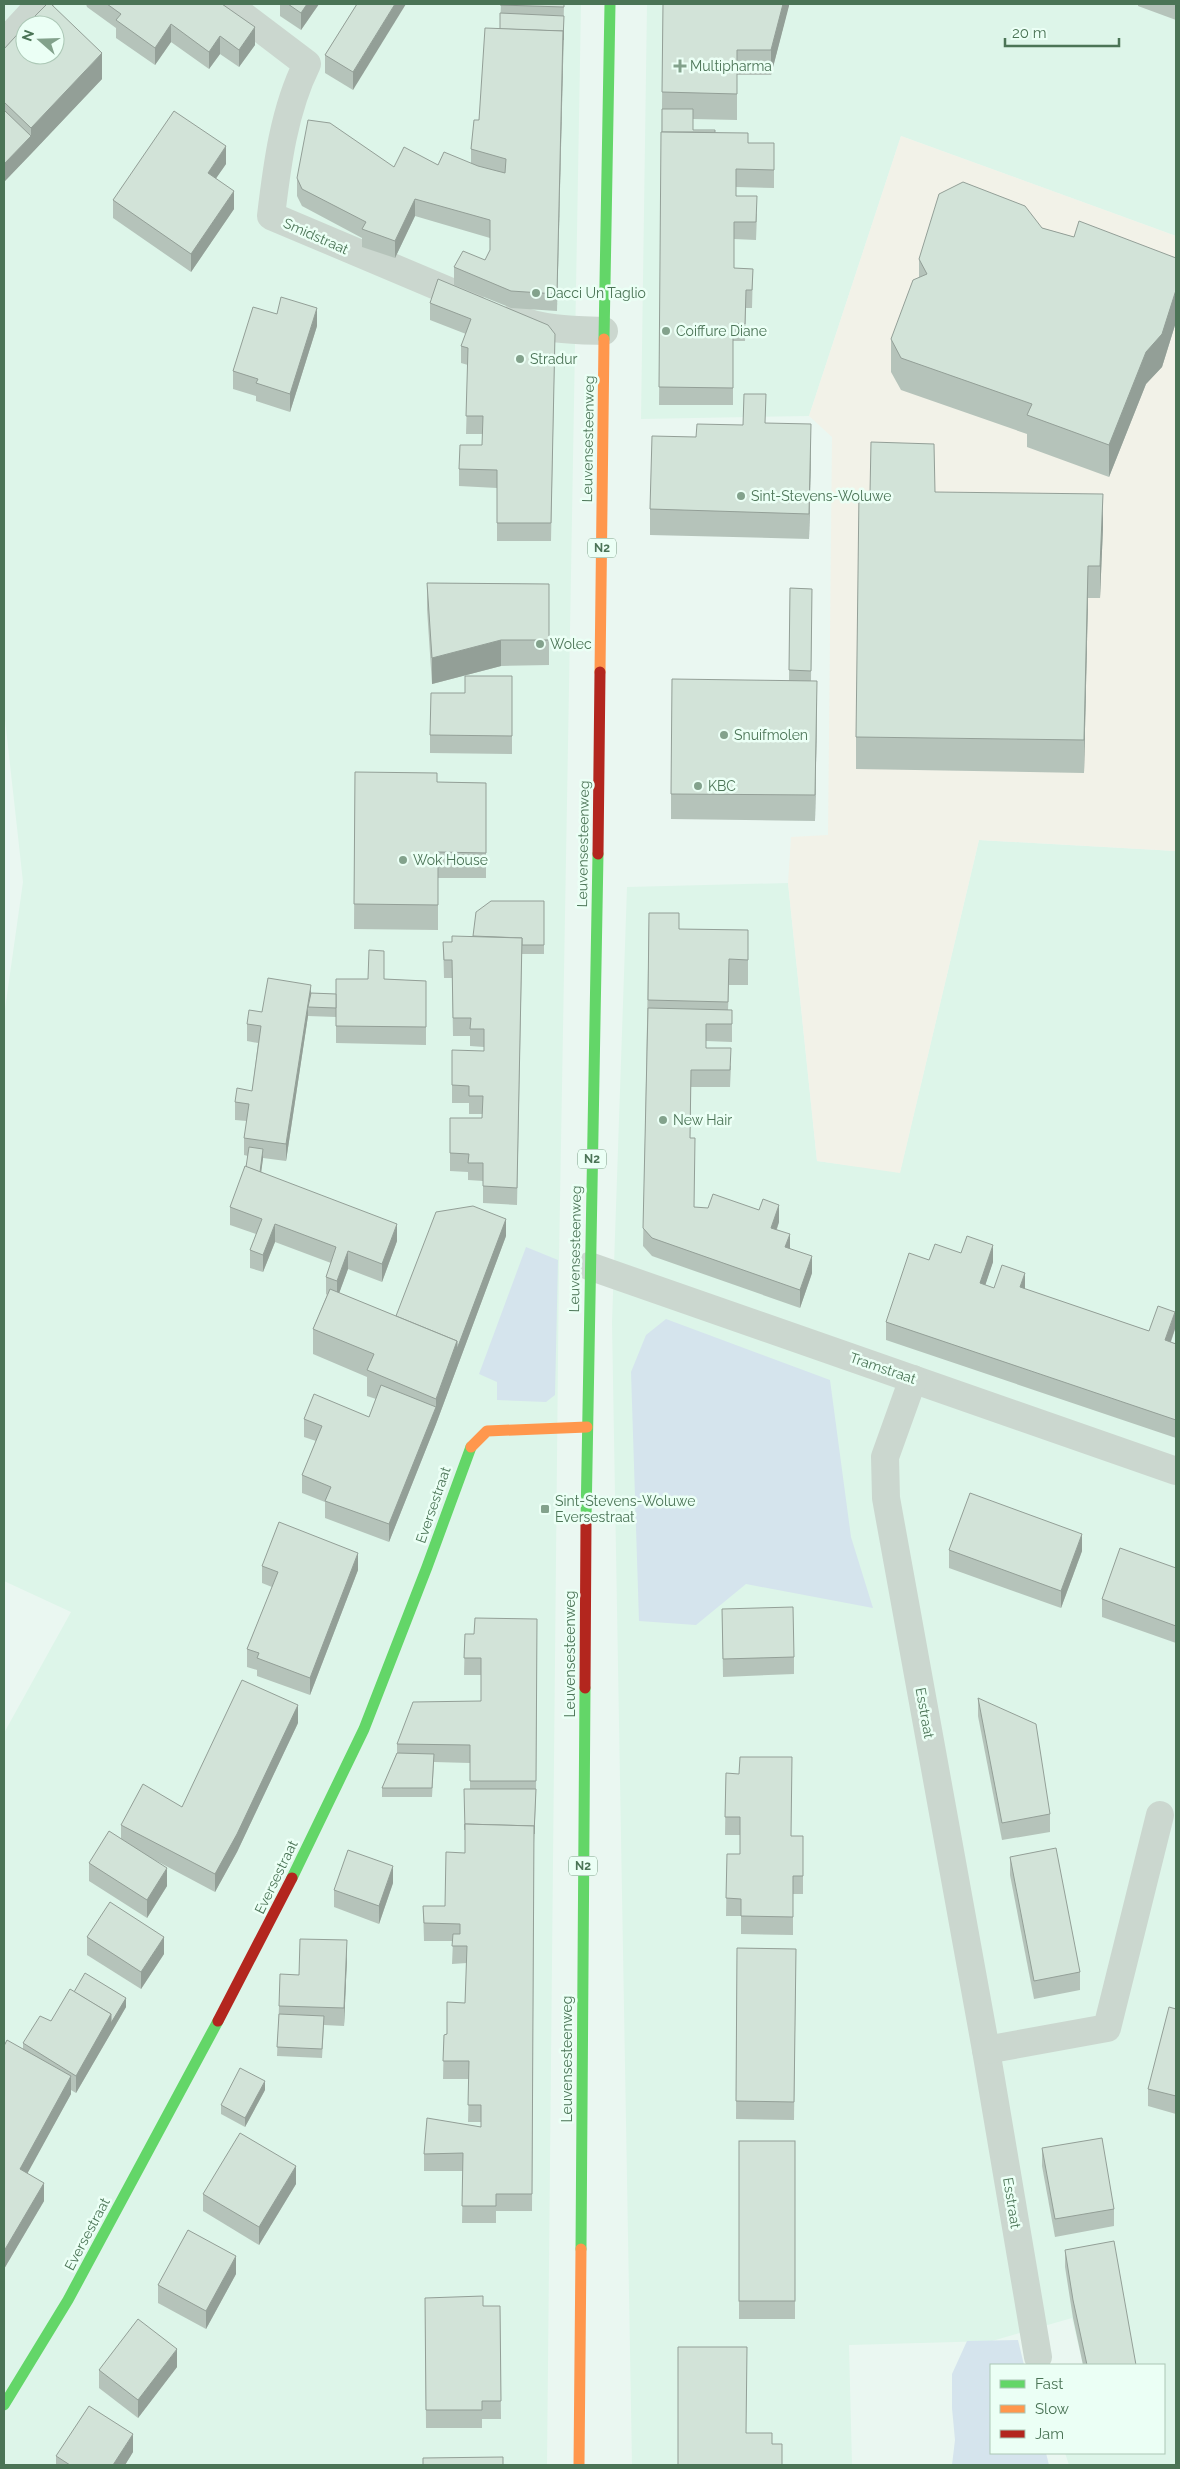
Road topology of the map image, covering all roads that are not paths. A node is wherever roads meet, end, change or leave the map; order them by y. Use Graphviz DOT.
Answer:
graph roads {
  1 [pos="40,4"];
  2 [pos="228,4"];
  3 [pos="610,4"];
  4 [pos="4,43"];
  5 [pos="604,331"];
  6 [pos="589,1266"];
  7 [pos="913,1379"];
  8 [pos="587,1427"];
  9 [pos="1176,1471"];
  10 [pos="1160,1815"];
  11 [pos="986,2050"];
  12 [pos="1038,2356"];
  13 [pos="4,2406"];
  14 [pos="580,2465"];
  1 -- 4 [label="street"];
  2 -- 5 [label="street, Smidstraat"];
  3 -- 5 [label="main road, Leuvensesteenweg / N2"];
  5 -- 6 [label="main road, Leuvensesteenweg / N2"];
  6 -- 7 [label="street, Tramstraat"];
  6 -- 8 [label="main road, Leuvensesteenweg / N2"];
  7 -- 9 [label="street, Tramstraat"];
  7 -- 11 [label="street, Esstraat"];
  8 -- 13 [label="main road, Eversestraat"];
  8 -- 14 [label="main road, Leuvensesteenweg / N2"];
  10 -- 11 [label="street"];
  11 -- 12 [label="street, Esstraat"];
}
